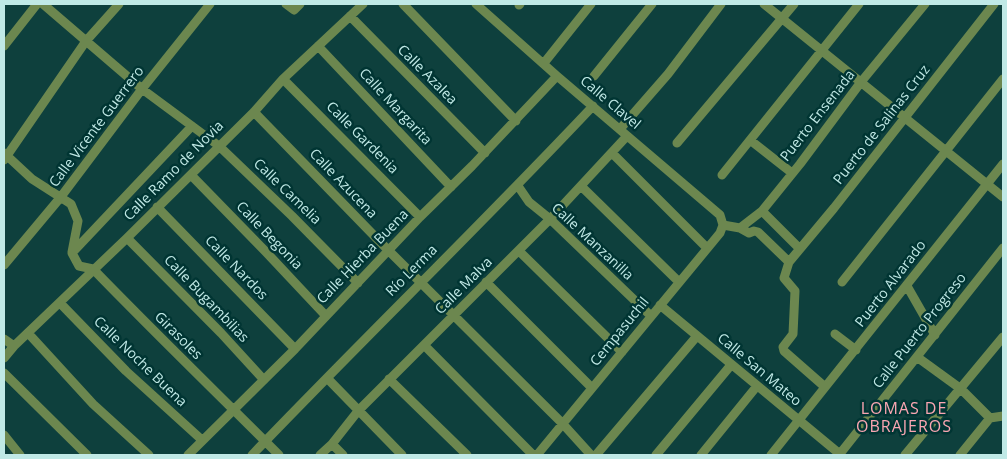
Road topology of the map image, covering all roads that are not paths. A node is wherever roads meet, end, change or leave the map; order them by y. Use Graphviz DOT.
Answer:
graph roads {
  1 [pos="37,4"];
  2 [pos="42,4"];
  3 [pos="119,4"];
  4 [pos="210,4"];
  5 [pos="286,4"];
  6 [pos="300,4"];
  7 [pos="363,4"];
  8 [pos="403,4"];
  9 [pos="476,4"];
  10 [pos="591,4"];
  11 [pos="652,4"];
  12 [pos="721,4"];
  13 [pos="764,4"];
  14 [pos="794,4"];
  15 [pos="859,4"];
  16 [pos="925,4"];
  17 [pos="994,4"];
  18 [pos="350,16"];
  19 [pos="782,19"];
  20 [pos="86,41"];
  21 [pos="4,46"];
  22 [pos="318,46"];
  23 [pos="821,50"];
  24 [pos="544,63"];
  25 [pos="557,76"];
  26 [pos="594,76"];
  27 [pos="284,79"];
  28 [pos="1003,80"];
  29 [pos="861,82"];
  30 [pos="142,89"];
  31 [pos="593,106"];
  32 [pos="254,112"];
  33 [pos="905,118"];
  34 [pos="516,121"];
  35 [pos="192,126"];
  36 [pos="620,129"];
  37 [pos="628,136"];
  38 [pos="750,140"];
  39 [pos="677,143"];
  40 [pos="219,146"];
  41 [pos="947,151"];
  42 [pos="485,153"];
  43 [pos="612,153"];
  44 [pos="5,156"];
  45 [pos="1003,164"];
  46 [pos="792,172"];
  47 [pos="191,175"];
  48 [pos="722,176"];
  49 [pos="987,184"];
  50 [pos="518,186"];
  51 [pos="581,186"];
  52 [pos="452,187"];
  53 [pos="1003,197"];
  54 [pos="60,198"];
  55 [pos="157,207"];
  56 [pos="762,211"];
  57 [pos="420,217"];
  58 [pos="550,219"];
  59 [pos="723,225"];
  60 [pos="740,228"];
  61 [pos="126,238"];
  62 [pos="708,248"];
  63 [pos="1003,248"];
  64 [pos="800,249"];
  65 [pos="389,251"];
  66 [pos="519,251"];
  67 [pos="72,253"];
  68 [pos="789,262"];
  69 [pos="4,265"];
  70 [pos="93,269"];
  71 [pos="420,282"];
  72 [pos="486,282"];
  73 [pos="679,282"];
  74 [pos="842,282"];
  75 [pos="358,283"];
  76 [pos="907,286"];
  77 [pos="60,303"];
  78 [pos="660,305"];
  79 [pos="454,315"];
  80 [pos="326,316"];
  81 [pos="651,316"];
  82 [pos="28,333"];
  83 [pos="835,334"];
  84 [pos="935,334"];
  85 [pos="697,336"];
  86 [pos="1003,337"];
  87 [pos="4,339"];
  88 [pos="424,345"];
  89 [pos="14,346"];
  90 [pos="295,349"];
  91 [pos="856,350"];
  92 [pos="622,352"];
  93 [pos="917,357"];
  94 [pos="4,358"];
  95 [pos="731,364"];
  96 [pos="4,372"];
  97 [pos="328,378"];
  98 [pos="389,379"];
  99 [pos="264,380"];
  100 [pos="757,386"];
  101 [pos="826,387"];
  102 [pos="592,388"];
  103 [pos="961,389"];
  104 [pos="235,410"];
  105 [pos="358,411"];
  106 [pos="1003,416"];
  107 [pos="990,418"];
  108 [pos="799,420"];
  109 [pos="562,424"];
  110 [pos="4,436"];
  111 [pos="202,440"];
  112 [pos="265,441"];
  113 [pos="332,444"];
  114 [pos="20,455"];
  115 [pos="87,455"];
  116 [pos="150,455"];
  117 [pos="188,455"];
  118 [pos="252,455"];
  119 [pos="279,455"];
  120 [pos="320,455"];
  121 [pos="343,455"];
  122 [pos="402,455"];
  123 [pos="467,455"];
  124 [pos="533,455"];
  125 [pos="537,455"];
  126 [pos="591,455"];
  127 [pos="596,455"];
  128 [pos="656,455"];
  129 [pos="702,455"];
  130 [pos="771,455"];
  131 [pos="840,455"];
  132 [pos="905,455"];
  133 [pos="960,455"];
  1 -- 21 [label="street"];
  2 -- 20 [label="street, Calle Camelia"];
  3 -- 20 [label="street"];
  4 -- 30 [label="street, Calle Vicente Guerrero"];
  5 -- 6 [label="street"];
  7 -- 18 [label="street, Calle Ramo de Novia"];
  8 -- 34 [label="street"];
  9 -- 24 [label="street, Calle Clavel"];
  10 -- 24 [label="street"];
  11 -- 26 [label="street"];
  12 -- 36 [label="street"];
  13 -- 19 [label="street"];
  14 -- 19 [label="street"];
  15 -- 23 [label="street"];
  16 -- 29 [label="street, Puerto Ensenada"];
  17 -- 33 [label="street, Puerto de Salinas Cruz"];
  18 -- 22 [label="street, Calle Ramo de Novia"];
  18 -- 42 [label="street, Calle Azalea"];
  19 -- 23 [label="street"];
  19 -- 39 [label="street"];
  20 -- 30 [label="street, Calle Camelia"];
  20 -- 44 [label="street"];
  22 -- 27 [label="street, Calle Ramo de Novia"];
  22 -- 52 [label="street, Calle Margarita"];
  23 -- 29 [label="street"];
  23 -- 38 [label="street"];
  24 -- 25 [label="street, Calle Clavel"];
  25 -- 31 [label="street, Calle Clavel"];
  25 -- 34 [label="street, Calle Hierba Buena"];
  27 -- 32 [label="street, Calle Ramo de Novia"];
  27 -- 57 [label="street, Calle Gardenia"];
  28 -- 41 [label="street"];
  29 -- 33 [label="street"];
  29 -- 46 [label="street, Puerto Ensenada"];
  30 -- 35 [label="street, Calle Camelia"];
  30 -- 54 [label="street, Calle Vicente Guerrero"];
  31 -- 36 [label="street, Calle Clavel"];
  31 -- 50 [label="street, Río Lerma"];
  32 -- 40 [label="street, Calle Ramo de Novia"];
  32 -- 65 [label="street, Calle Azucena"];
  33 -- 41 [label="street"];
  33 -- 64 [label="street, Puerto de Salinas Cruz"];
  34 -- 42 [label="street, Calle Hierba Buena"];
  35 -- 40 [label="street, Calle Camelia"];
  35 -- 67 [label="street"];
  36 -- 37 [label="street, Calle Clavel"];
  37 -- 43 [label="street, Calle Malva"];
  37 -- 59 [label="street, Calle Clavel"];
  38 -- 46 [label="street"];
  38 -- 48 [label="street"];
  40 -- 47 [label="street, Calle Ramo de Novia"];
  40 -- 75 [label="street, Calle Camelia"];
  41 -- 49 [label="street"];
  41 -- 74 [label="street"];
  42 -- 52 [label="street, Calle Hierba Buena"];
  43 -- 51 [label="street, Calle Malva"];
  43 -- 62 [label="street"];
  44 -- 54 [label="street"];
  45 -- 49 [label="street, Puerto Alvarado"];
  46 -- 56 [label="street, Puerto Ensenada"];
  47 -- 55 [label="street, Calle Ramo de Novia"];
  47 -- 80 [label="street, Calle Begonia"];
  49 -- 53 [label="street"];
  49 -- 76 [label="street, Puerto Alvarado"];
  50 -- 58 [label="street, Calle Manzanilla"];
  50 -- 71 [label="street, Río Lerma"];
  51 -- 58 [label="street, Calle Malva"];
  51 -- 73 [label="street"];
  52 -- 57 [label="street, Calle Hierba Buena"];
  54 -- 67 [label="street"];
  54 -- 69 [label="street, Calle Vicente Guerrero"];
  55 -- 61 [label="street, Calle Ramo de Novia"];
  55 -- 90 [label="street, Calle Nardos"];
  56 -- 60 [label="street, Puerto Ensenada"];
  56 -- 64 [label="street"];
  57 -- 65 [label="street, Calle Hierba Buena"];
  58 -- 66 [label="street, Calle Malva"];
  58 -- 81 [label="street, Calle Manzanilla"];
  59 -- 60 [label="street"];
  59 -- 62 [label="street, Cempasuchil"];
  60 -- 68 [label="street"];
  61 -- 70 [label="street, Calle Ramo de Novia"];
  61 -- 99 [label="street, Calle Bugambilias"];
  62 -- 73 [label="street, Cempasuchil"];
  63 -- 84 [label="street, Calle Puerto Progreso"];
  64 -- 68 [label="street, Puerto de Salinas Cruz"];
  65 -- 71 [label="street, Calle Azucena"];
  65 -- 75 [label="street, Calle Hierba Buena"];
  66 -- 72 [label="street, Calle Malva"];
  66 -- 92 [label="street"];
  67 -- 70 [label="street, Girasoles"];
  68 -- 101 [label="street"];
  70 -- 77 [label="street, Calle Ramo de Novia"];
  70 -- 104 [label="street, Girasoles"];
  71 -- 79 [label="street, Calle Azucena"];
  71 -- 97 [label="street, Río Lerma"];
  72 -- 79 [label="street, Calle Malva"];
  72 -- 102 [label="street"];
  73 -- 78 [label="street, Cempasuchil"];
  75 -- 80 [label="street, Calle Hierba Buena"];
  76 -- 84 [label="street"];
  76 -- 91 [label="street, Puerto Alvarado"];
  77 -- 82 [label="street, Calle Ramo de Novia"];
  77 -- 111 [label="street, Calle Noche Buena"];
  78 -- 81 [label="street, Cempasuchil"];
  78 -- 85 [label="street, Calle San Mateo"];
  79 -- 88 [label="street, Calle Malva"];
  79 -- 109 [label="street, Calle Azucena"];
  80 -- 90 [label="street, Calle Hierba Buena"];
  81 -- 92 [label="street, Cempasuchil"];
  82 -- 89 [label="street, Calle Ramo de Novia"];
  82 -- 116 [label="street"];
  83 -- 91 [label="street"];
  84 -- 93 [label="street, Calle Puerto Progreso"];
  85 -- 95 [label="street, Calle San Mateo"];
  85 -- 127 [label="street"];
  86 -- 103 [label="street"];
  87 -- 89 [label="street"];
  88 -- 98 [label="street, Calle Malva"];
  88 -- 124 [label="street"];
  89 -- 94 [label="street, Calle Ramo de Novia"];
  90 -- 99 [label="street, Calle Hierba Buena"];
  91 -- 101 [label="street, Puerto Alvarado"];
  92 -- 102 [label="street, Cempasuchil"];
  93 -- 103 [label="street"];
  93 -- 131 [label="street, Calle Puerto Progreso"];
  95 -- 100 [label="street, Calle San Mateo"];
  95 -- 128 [label="street"];
  96 -- 115 [label="street"];
  97 -- 105 [label="street"];
  97 -- 112 [label="street, Río Lerma"];
  98 -- 105 [label="street, Calle Malva"];
  98 -- 123 [label="street"];
  99 -- 104 [label="street, Calle Hierba Buena"];
  100 -- 108 [label="street, Calle San Mateo"];
  100 -- 129 [label="street"];
  101 -- 108 [label="street, Puerto Alvarado"];
  102 -- 109 [label="street, Cempasuchil"];
  103 -- 107 [label="street"];
  103 -- 132 [label="street"];
  104 -- 111 [label="street, Calle Hierba Buena"];
  104 -- 112 [label="street, Girasoles"];
  105 -- 113 [label="street, Calle Malva"];
  105 -- 122 [label="street"];
  106 -- 107 [label="street"];
  107 -- 133 [label="street"];
  108 -- 130 [label="street, Puerto Alvarado"];
  108 -- 131 [label="street, Calle San Mateo"];
  109 -- 125 [label="street, Cempasuchil"];
  109 -- 126 [label="street, Calle Azucena"];
  110 -- 114 [label="street"];
  111 -- 117 [label="street, Calle Hierba Buena"];
  112 -- 118 [label="street, Río Lerma"];
  112 -- 119 [label="street, Girasoles"];
  113 -- 120 [label="street, Calle Malva"];
  113 -- 121 [label="street"];
}
